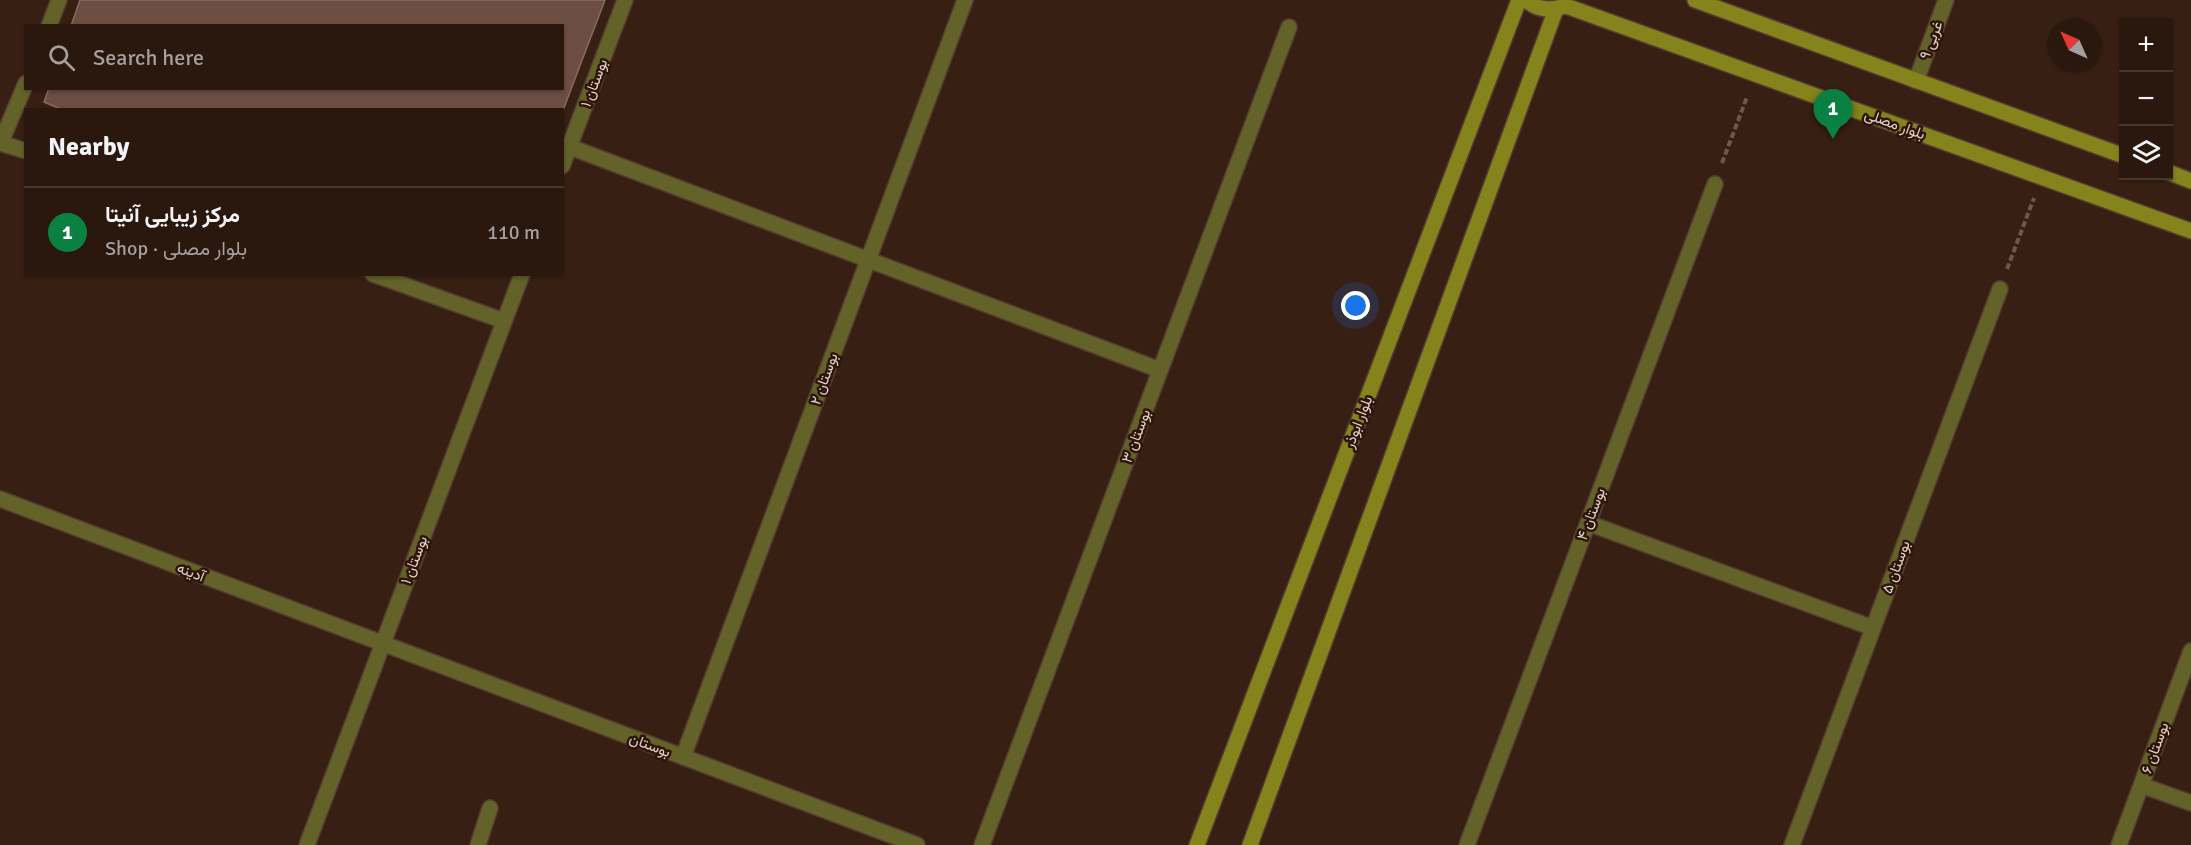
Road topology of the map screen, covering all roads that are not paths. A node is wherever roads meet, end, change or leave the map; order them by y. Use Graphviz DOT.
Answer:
graph roads {
  1 [pos="59,0"];
  2 [pos="625,0"];
  3 [pos="965,0"];
  4 [pos="1520,0"];
  5 [pos="1526,0"];
  6 [pos="1695,0"];
  7 [pos="1946,0"];
  8 [pos="1565,5"];
  9 [pos="50,24"];
  10 [pos="1289,27"];
  11 [pos="1916,81"];
  12 [pos="24,87"];
  13 [pos="1,142"];
  14 [pos="570,147"];
  15 [pos="24,149"];
  16 [pos="2119,154"];
  17 [pos="564,161"];
  18 [pos="2173,173"];
  19 [pos="2191,180"];
  20 [pos="1714,184"];
  21 [pos="2191,231"];
  22 [pos="868,260"];
  23 [pos="379,276"];
  24 [pos="521,276"];
  25 [pos="2000,290"];
  26 [pos="504,321"];
  27 [pos="1160,370"];
  28 [pos="0,498"];
  29 [pos="1588,523"];
  30 [pos="1874,628"];
  31 [pos="382,645"];
  32 [pos="2191,651"];
  33 [pos="683,757"];
  34 [pos="2141,785"];
  35 [pos="2191,803"];
  36 [pos="490,808"];
  37 [pos="307,845"];
  38 [pos="478,845"];
  39 [pos="917,845"];
  40 [pos="982,845"];
  41 [pos="1197,845"];
  42 [pos="1250,845"];
  43 [pos="1467,845"];
  44 [pos="1792,845"];
  45 [pos="2119,845"];
  1 -- 9 [label="street"];
  2 -- 14 [label="street, بوستان ۱"];
  3 -- 22 [label="street, بوستان ۲"];
  4 -- 41 [label="main road, بلوار ابوذر"];
  5 -- 8 [label="main road, بلوار مصلی"];
  6 -- 11 [label="main road"];
  7 -- 11 [label="street, ۹ غربی"];
  8 -- 21 [label="main road, بلوار مصلی"];
  8 -- 42 [label="main road"];
  10 -- 27 [label="street, بوستان ۳"];
  11 -- 16 [label="main road"];
  12 -- 13 [label="street"];
  13 -- 15 [label="street"];
  14 -- 17 [label="street, بوستان ۱"];
  14 -- 22 [label="street"];
  18 -- 19 [label="main road"];
  20 -- 29 [label="street, بوستان ۴"];
  22 -- 27 [label="street"];
  22 -- 33 [label="street, بوستان ۲"];
  23 -- 26 [label="street"];
  24 -- 26 [label="street, بوستان ۱"];
  25 -- 30 [label="street, بوستان ۵"];
  26 -- 31 [label="street, بوستان ۱"];
  27 -- 40 [label="street, بوستان ۳"];
  28 -- 31 [label="street, آدینه"];
  29 -- 30 [label="street"];
  29 -- 43 [label="street, بوستان ۴"];
  30 -- 44 [label="street, بوستان ۵"];
  31 -- 33 [label="street, بوستان"];
  31 -- 37 [label="street, بوستان ۱"];
  32 -- 34 [label="street, بوستان ۶"];
  33 -- 39 [label="street, بوستان"];
  34 -- 35 [label="street"];
  34 -- 45 [label="street, بوستان ۶"];
  36 -- 38 [label="street"];
}
